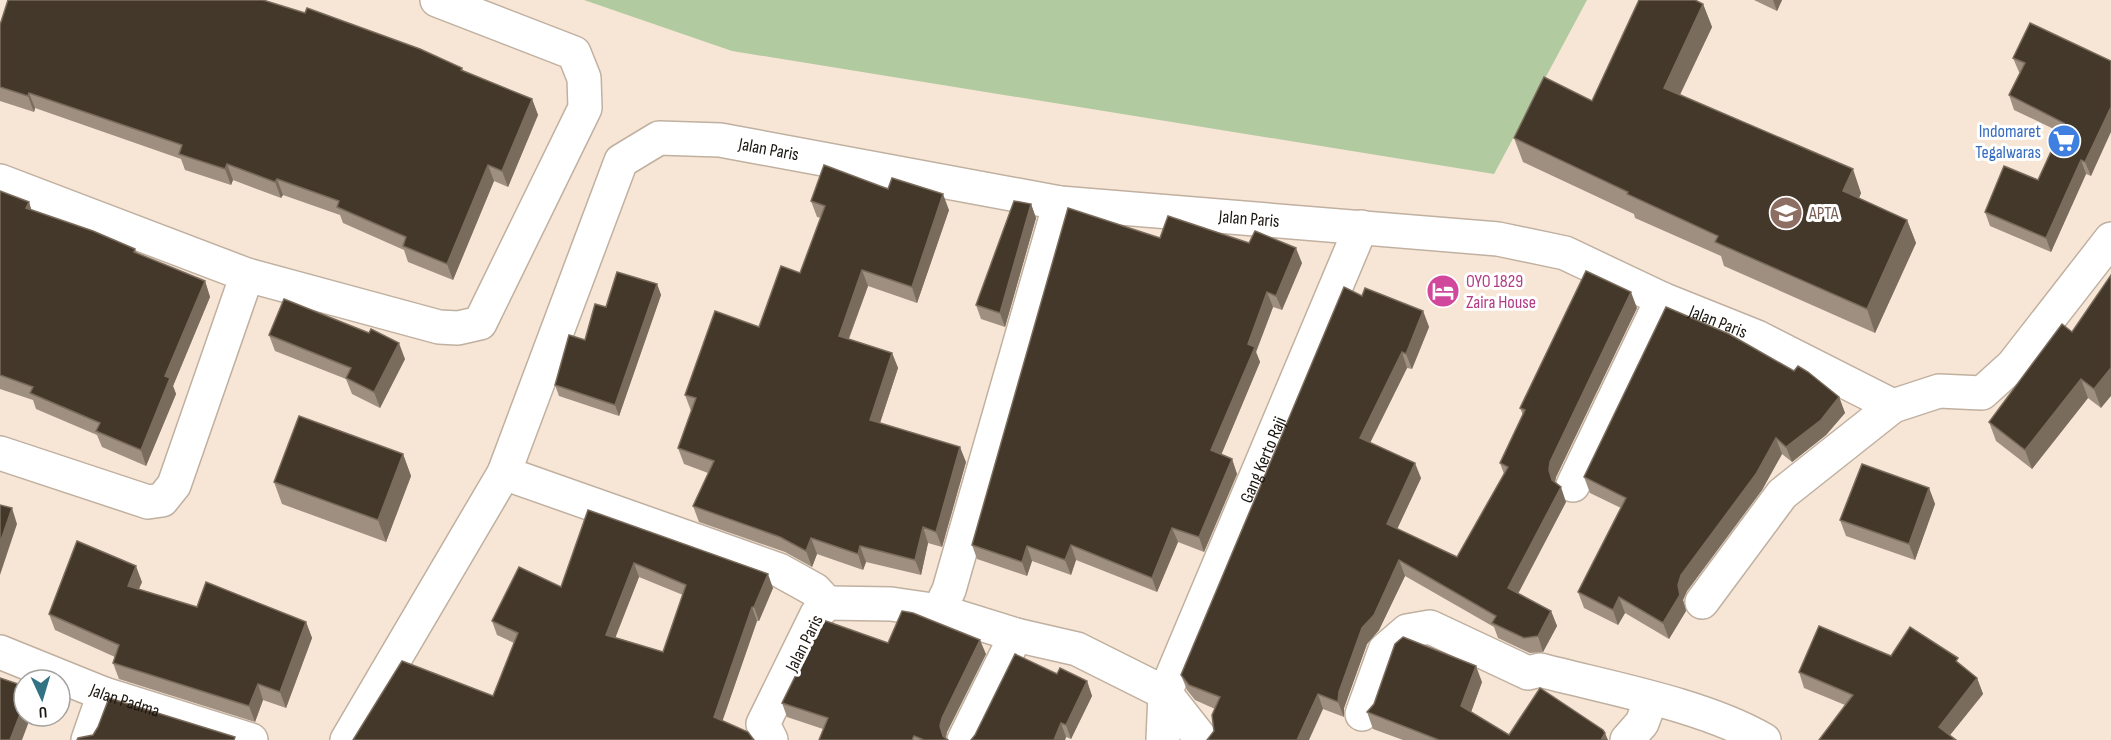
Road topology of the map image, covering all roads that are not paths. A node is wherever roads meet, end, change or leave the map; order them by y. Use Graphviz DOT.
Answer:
graph roads {
  1 [pos="437,0"];
  2 [pos="0,181"];
  3 [pos="1060,203"];
  4 [pos="1361,227"];
  5 [pos="2111,238"];
  6 [pos="247,276"];
  7 [pos="1662,299"];
  8 [pos="1893,405"];
  9 [pos="0,453"];
  10 [pos="504,473"];
  11 [pos="1573,485"];
  12 [pos="1702,602"];
  13 [pos="826,603"];
  14 [pos="939,611"];
  15 [pos="1016,635"];
  16 [pos="0,652"];
  17 [pos="1165,693"];
  18 [pos="104,694"];
  19 [pos="1651,699"];
  20 [pos="1362,714"];
  21 [pos="88,740"];
  22 [pos="251,740"];
  23 [pos="347,740"];
  24 [pos="771,740"];
  25 [pos="964,740"];
  26 [pos="1163,740"];
  27 [pos="1202,740"];
  28 [pos="1627,740"];
  29 [pos="1764,740"];
  1 -- 6 [label="street"];
  2 -- 6 [label="street"];
  3 -- 4 [label="street, Jalan Paris"];
  3 -- 10 [label="street, Jalan Paris"];
  3 -- 14 [label="street"];
  4 -- 7 [label="street, Jalan Paris"];
  4 -- 17 [label="street, Gang Kerto Raji"];
  5 -- 8 [label="street"];
  6 -- 9 [label="street"];
  7 -- 8 [label="street, Jalan Paris"];
  7 -- 11 [label="street"];
  8 -- 12 [label="street"];
  10 -- 13 [label="street, Jalan Paris"];
  10 -- 23 [label="street, Jalan Paris"];
  13 -- 14 [label="street"];
  13 -- 24 [label="street, Jalan Paris"];
  14 -- 15 [label="street"];
  15 -- 17 [label="street"];
  15 -- 25 [label="street"];
  16 -- 18 [label="street, Jalan Padma"];
  17 -- 26 [label="street"];
  17 -- 27 [label="street"];
  18 -- 21 [label="street"];
  18 -- 22 [label="street, Jalan Padma"];
  19 -- 20 [label="street"];
  19 -- 28 [label="street"];
  19 -- 29 [label="street"];
}
